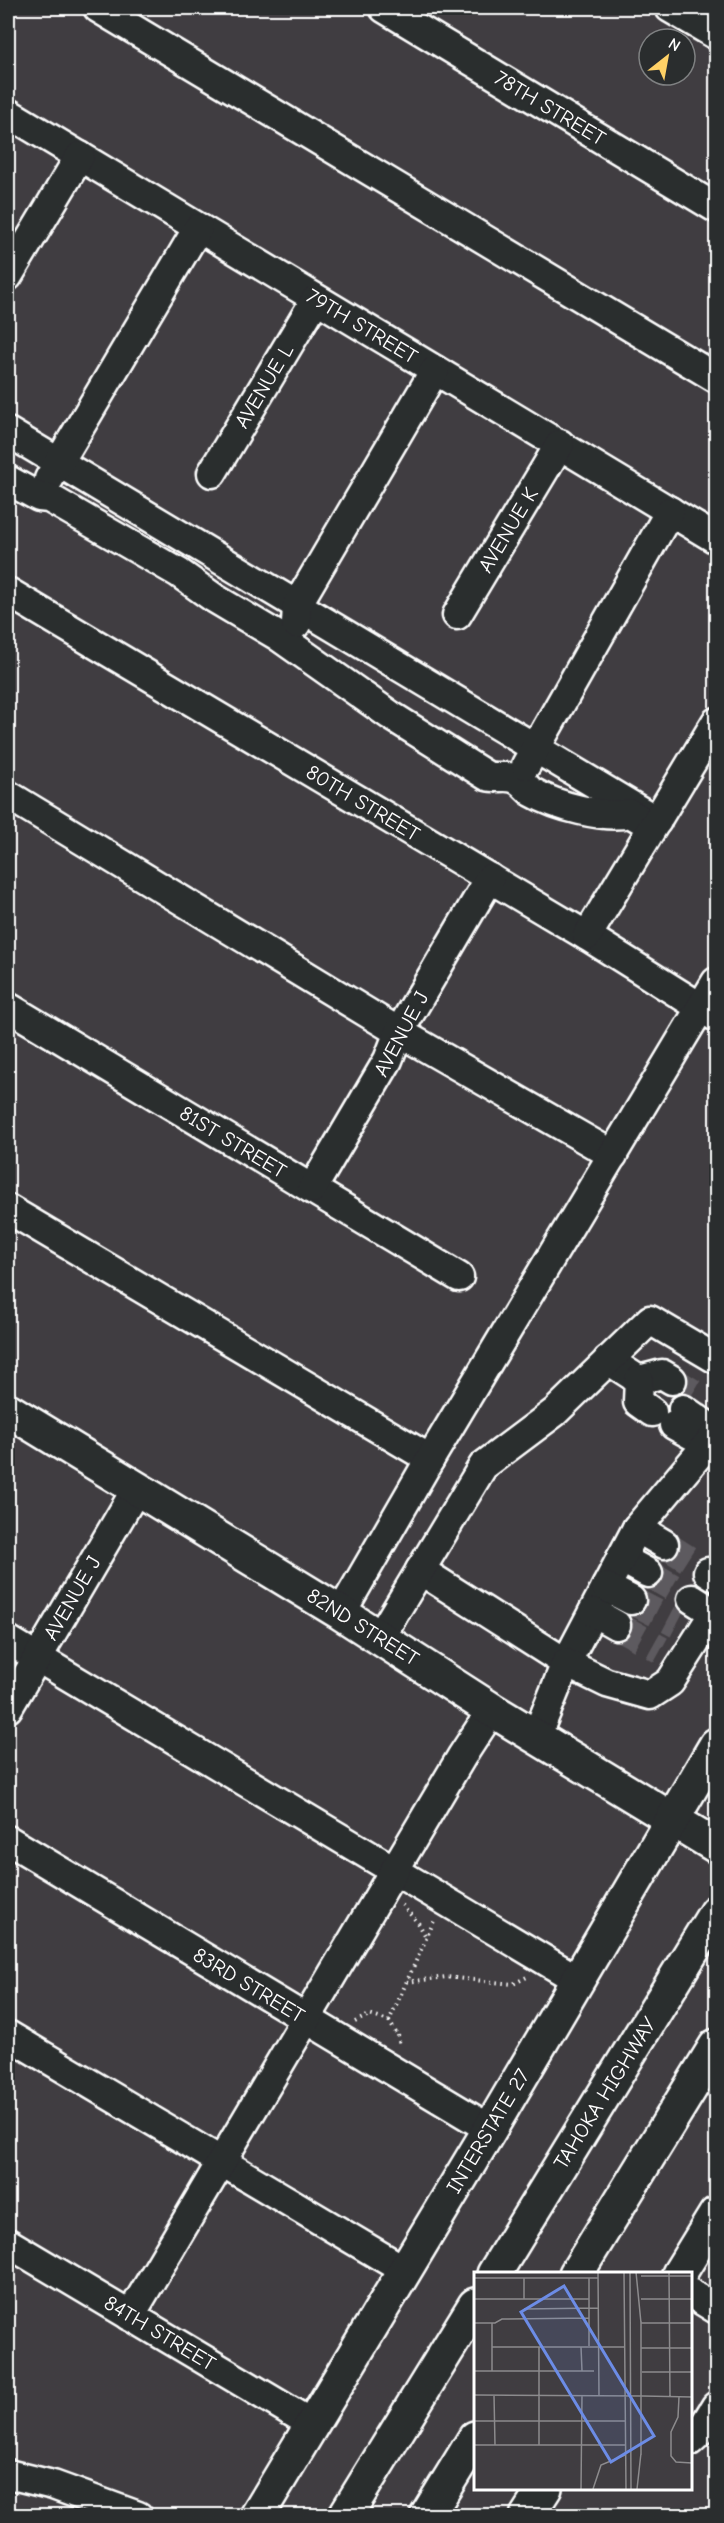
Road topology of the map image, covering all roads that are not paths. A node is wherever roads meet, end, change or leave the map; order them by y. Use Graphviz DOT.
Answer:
graph roads {
  1 [pos="98,8"];
  2 [pos="384,8"];
  3 [pos="670,8"];
  4 [pos="717,35"];
  5 [pos="8,113"];
  6 [pos="80,156"];
  7 [pos="717,208"];
  8 [pos="198,228"];
  9 [pos="8,276"];
  10 [pos="316,299"];
  11 [pos="435,370"];
  12 [pos="717,378"];
  13 [pos="8,432"];
  14 [pos="560,444"];
  15 [pos="57,462"];
  16 [pos="212,473"];
  17 [pos="8,480"];
  18 [pos="39,498"];
  19 [pos="670,511"];
  20 [pos="717,538"];
  21 [pos="8,592"];
  22 [pos="297,605"];
  23 [pos="457,615"];
  24 [pos="296,648"];
  25 [pos="717,722"];
  26 [pos="534,747"];
  27 [pos="518,780"];
  28 [pos="8,795"];
  29 [pos="655,824"];
  30 [pos="490,878"];
  31 [pos="587,936"];
  32 [pos="717,982"];
  33 [pos="8,1007"];
  34 [pos="709,1012"];
  35 [pos="399,1032"];
  36 [pos="613,1155"];
  37 [pos="312,1189"];
  38 [pos="8,1209"];
  39 [pos="459,1278"];
  40 [pos="717,1359"];
  41 [pos="608,1360"];
  42 [pos="681,1409"];
  43 [pos="8,1410"];
  44 [pos="430,1459"];
  45 [pos="137,1488"];
  46 [pos="636,1528"];
  47 [pos="664,1544"];
  48 [pos="621,1558"];
  49 [pos="420,1570"];
  50 [pos="648,1573"];
  51 [pos="606,1587"];
  52 [pos="631,1600"];
  53 [pos="710,1609"];
  54 [pos="341,1613"];
  55 [pos="380,1637"];
  56 [pos="8,1641"];
  57 [pos="37,1658"];
  58 [pos="566,1663"];
  59 [pos="8,1708"];
  60 [pos="492,1710"];
  61 [pos="536,1737"];
  62 [pos="717,1745"];
  63 [pos="673,1820"];
  64 [pos="8,1840"];
  65 [pos="717,1846"];
  66 [pos="390,1879"];
  67 [pos="710,1923"];
  68 [pos="566,1973"];
  69 [pos="306,2019"];
  70 [pos="8,2035"];
  71 [pos="717,2046"];
  72 [pos="490,2129"];
  73 [pos="222,2162"];
  74 [pos="715,2221"];
  75 [pos="8,2242"];
  76 [pos="404,2270"];
  77 [pos="495,2272"];
  78 [pos="577,2272"];
  79 [pos="680,2272"];
  80 [pos="691,2294"];
  81 [pos="474,2307"];
  82 [pos="717,2309"];
  83 [pos="130,2316"];
  84 [pos="717,2406"];
  85 [pos="312,2424"];
  86 [pos="474,2440"];
  87 [pos="691,2440"];
  88 [pos="8,2474"];
  89 [pos="544,2490"];
  90 [pos="138,2516"];
  91 [pos="257,2516"];
  92 [pos="345,2516"];
  93 [pos="427,2516"];
  94 [pos="527,2516"];
  1 -- 12 [label="street"];
  2 -- 7 [label="street, 78TH STREET"];
  3 -- 4 [label="street"];
  5 -- 6 [label="street, 79TH STREET"];
  6 -- 8 [label="street, 79TH STREET"];
  6 -- 9 [label="street"];
  8 -- 10 [label="street, 79TH STREET"];
  8 -- 15 [label="street"];
  10 -- 11 [label="street, 79TH STREET"];
  10 -- 16 [label="street, AVENUE L"];
  11 -- 14 [label="street, 79TH STREET"];
  11 -- 22 [label="street"];
  13 -- 15 [label="street"];
  14 -- 19 [label="street, 79TH STREET"];
  14 -- 23 [label="street, AVENUE K"];
  15 -- 18 [label="street"];
  15 -- 22 [label="street"];
  17 -- 18 [label="street"];
  18 -- 24 [label="street"];
  19 -- 20 [label="street, 79TH STREET"];
  19 -- 26 [label="street"];
  21 -- 30 [label="street, 80TH STREET"];
  22 -- 24 [label="street"];
  22 -- 26 [label="street"];
  24 -- 27 [label="street"];
  25 -- 29 [label="street"];
  26 -- 27 [label="street"];
  26 -- 29 [label="street"];
  27 -- 29 [label="street"];
  28 -- 35 [label="street"];
  29 -- 31 [label="street"];
  30 -- 31 [label="street, 80TH STREET"];
  30 -- 35 [label="street, AVENUE J"];
  31 -- 34 [label="street, 80TH STREET"];
  32 -- 34 [label="street"];
  33 -- 37 [label="street, 81ST STREET"];
  34 -- 36 [label="street"];
  35 -- 36 [label="street"];
  35 -- 37 [label="street, AVENUE J"];
  36 -- 44 [label="street"];
  37 -- 39 [label="street, 81ST STREET"];
  38 -- 44 [label="street"];
  40 -- 41 [label="street"];
  41 -- 42 [label="street"];
  41 -- 49 [label="street"];
  42 -- 46 [label="street"];
  43 -- 45 [label="main road, 82ND STREET"];
  44 -- 54 [label="street"];
  45 -- 54 [label="main road, 82ND STREET"];
  45 -- 57 [label="street, AVENUE J"];
  46 -- 47 [label="street"];
  46 -- 48 [label="street"];
  48 -- 50 [label="street"];
  48 -- 51 [label="street"];
  49 -- 55 [label="street"];
  49 -- 58 [label="street"];
  51 -- 52 [label="street"];
  51 -- 58 [label="street"];
  53 -- 58 [label="street"];
  54 -- 55 [label="main road, 82ND STREET"];
  55 -- 60 [label="main road, 82ND STREET"];
  56 -- 57 [label="street"];
  57 -- 59 [label="street, AVENUE J"];
  57 -- 66 [label="street"];
  58 -- 61 [label="street"];
  60 -- 61 [label="main road, 82ND STREET"];
  60 -- 66 [label="street"];
  61 -- 63 [label="main road, 82ND STREET"];
  62 -- 63 [label="main road, INTERSTATE 27"];
  63 -- 65 [label="main road, 82ND STREET"];
  63 -- 68 [label="main road, INTERSTATE 27"];
  64 -- 69 [label="street, 83RD STREET"];
  66 -- 68 [label="street"];
  66 -- 69 [label="street"];
  67 -- 77 [label="main road, TAHOKA HIGHWAY"];
  68 -- 72 [label="main road, INTERSTATE 27"];
  69 -- 72 [label="street, 83RD STREET"];
  69 -- 73 [label="street"];
  70 -- 73 [label="street"];
  71 -- 78 [label="main road"];
  72 -- 76 [label="main road, INTERSTATE 27"];
  73 -- 76 [label="street"];
  73 -- 83 [label="street"];
  74 -- 79 [label="main road"];
  75 -- 83 [label="street, 84TH STREET"];
  76 -- 85 [label="main road, INTERSTATE 27"];
  80 -- 82 [label="street"];
  81 -- 92 [label="main road"];
  83 -- 85 [label="street, 84TH STREET"];
  84 -- 87 [label="street"];
  85 -- 91 [label="main road, INTERSTATE 27"];
  86 -- 93 [label="main road"];
  88 -- 90 [label="street"];
  89 -- 94 [label="main road"];
}
